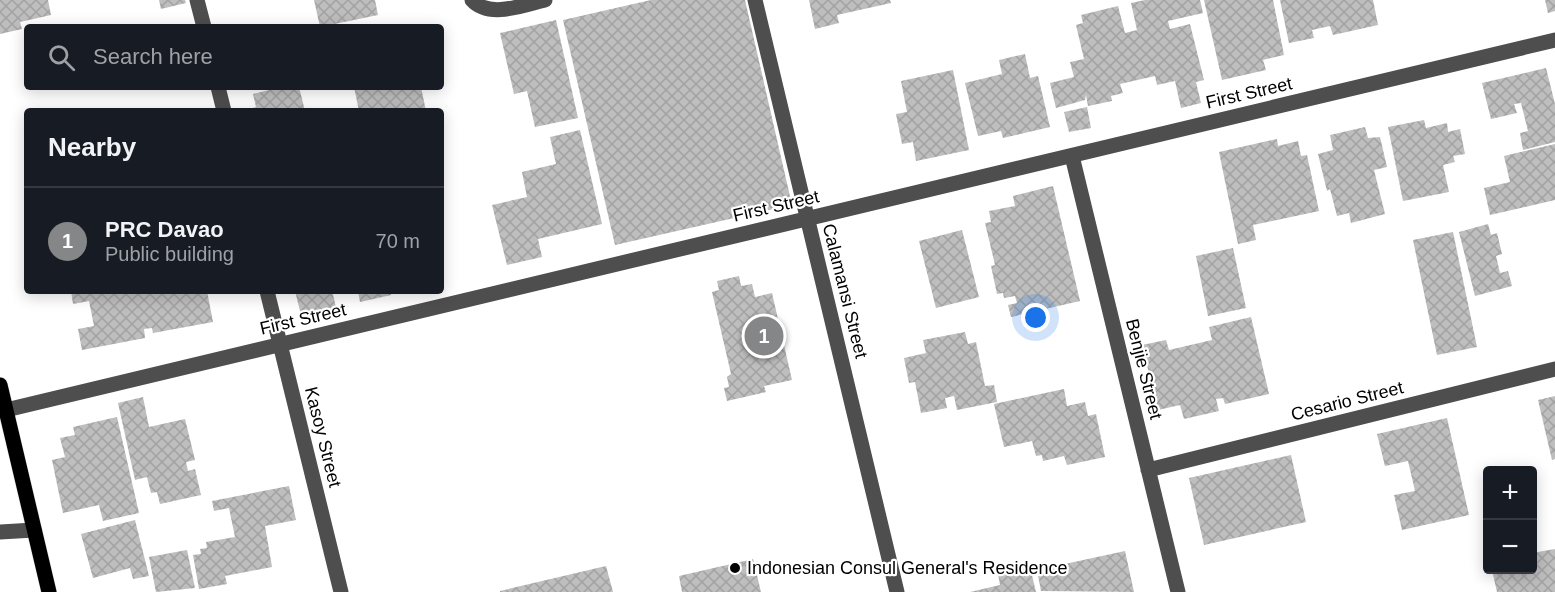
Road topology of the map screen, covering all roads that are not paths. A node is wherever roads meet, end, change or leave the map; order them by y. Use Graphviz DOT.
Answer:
graph roads {
  1 [pos="197,0"];
  2 [pos="472,0"];
  3 [pos="545,0"];
  4 [pos="755,0"];
  5 [pos="203,24"];
  6 [pos="1555,40"];
  7 [pos="220,90"];
  8 [pos="224,108"];
  9 [pos="1072,156"];
  10 [pos="807,219"];
  11 [pos="268,294"];
  12 [pos="280,344"];
  13 [pos="1555,369"];
  14 [pos="0,385"];
  15 [pos="6,410"];
  16 [pos="1148,470"];
  17 [pos="34,530"];
  18 [pos="0,532"];
  19 [pos="49,592"];
  20 [pos="341,592"];
  21 [pos="897,592"];
  22 [pos="1178,592"];
  1 -- 5 [label="street"];
  2 -- 3 [label="street"];
  4 -- 10 [label="street, Calamansi Street"];
  6 -- 9 [label="street, First Street"];
  7 -- 8 [label="street"];
  9 -- 10 [label="street, First Street"];
  9 -- 16 [label="street, Benjie Street"];
  10 -- 12 [label="street, First Street"];
  10 -- 21 [label="street, Calamansi Street"];
  11 -- 12 [label="street, Kasoy Street"];
  12 -- 15 [label="street, First Street"];
  12 -- 20 [label="street, Kasoy Street"];
  13 -- 16 [label="street, Cesario Street"];
  14 -- 15 [label="main road"];
  15 -- 17 [label="main road"];
  16 -- 22 [label="street, Benjie Street"];
  17 -- 18 [label="street"];
  17 -- 19 [label="main road"];
}
